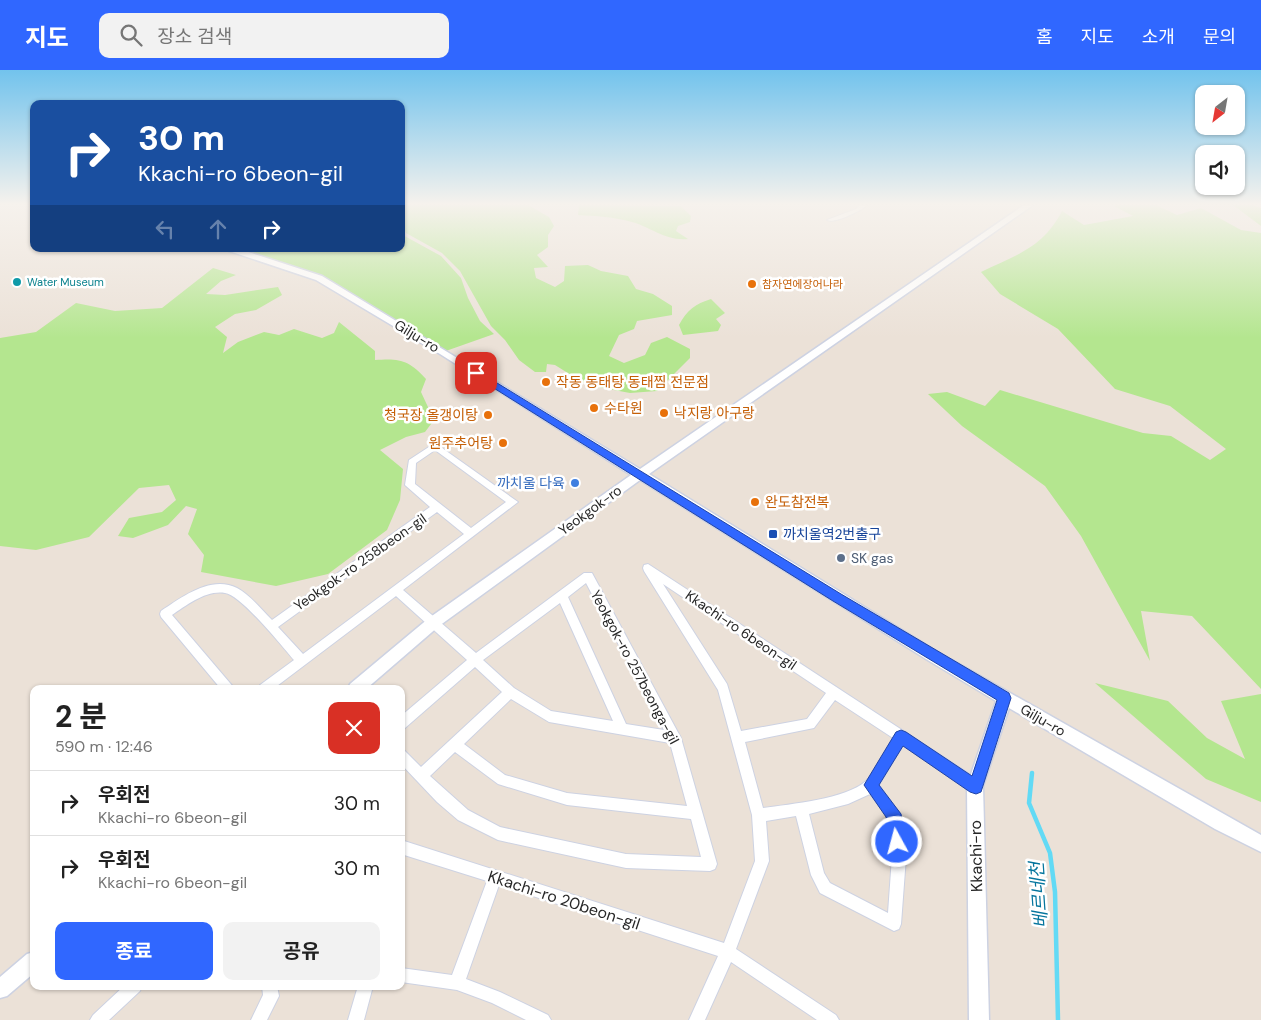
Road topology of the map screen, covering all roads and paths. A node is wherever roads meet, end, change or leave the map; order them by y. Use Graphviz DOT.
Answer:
graph roads {
  1 [pos="965,249"];
  2 [pos="241,252"];
  3 [pos="639,475"];
  4 [pos="437,507"];
  5 [pos="471,534"];
  6 [pos="397,591"];
  7 [pos="562,596"];
  8 [pos="434,622"];
  9 [pos="271,626"];
  10 [pos="475,660"];
  11 [pos="302,661"];
  12 [pos="225,685"];
  13 [pos="269,685"];
  14 [pos="360,685"];
  15 [pos="510,692"];
  16 [pos="834,692"];
  17 [pos="1005,698"];
  18 [pos="405,721"];
  19 [pos="623,730"];
  20 [pos="901,736"];
  21 [pos="675,738"];
  22 [pos="737,738"];
  23 [pos="455,744"];
  24 [pos="405,759"];
  25 [pos="421,776"];
  26 [pos="871,785"];
  27 [pos="976,786"];
  28 [pos="801,808"];
  29 [pos="696,813"];
  30 [pos="758,815"];
  31 [pos="1260,844"];
  32 [pos="405,848"];
  33 [pos="495,877"];
  34 [pos="728,952"];
  35 [pos="30,964"];
  36 [pos="405,976"];
  37 [pos="457,984"];
  38 [pos="0,989"];
  39 [pos="131,990"];
  40 [pos="269,990"];
  41 [pos="365,990"];
  42 [pos="829,1019"];
  43 [pos="98,1020"];
  44 [pos="260,1020"];
  45 [pos="356,1020"];
  46 [pos="543,1020"];
  47 [pos="697,1020"];
  48 [pos="978,1020"];
  1 -- 3 [label="street, Yeokgok-ro"];
  2 -- 3 [label="street, Gilju-ro"];
  3 -- 8 [label="street, Yeokgok-ro"];
  3 -- 17 [label="street, Gilju-ro"];
  4 -- 5 [label="street"];
  4 -- 5 [label="street, Yeokgok-ro 258beon-gil"];
  4 -- 9 [label="street, Yeokgok-ro 258beon-gil"];
  5 -- 6 [label="street, Yeokgok-ro 258beon-gil"];
  6 -- 8 [label="street"];
  6 -- 11 [label="street, Yeokgok-ro 258beon-gil"];
  7 -- 10 [label="street, Yeokgok-ro 257beonga-gil"];
  7 -- 19 [label="street"];
  7 -- 21 [label="street, Yeokgok-ro 257beonga-gil"];
  8 -- 10 [label="street"];
  8 -- 14 [label="street, Yeokgok-ro"];
  9 -- 11 [label="street"];
  9 -- 12 [label="street"];
  10 -- 15 [label="street"];
  10 -- 18 [label="street, Yeokgok-ro 257beonga-gil"];
  11 -- 13 [label="street, Yeokgok-ro 258beon-gil"];
  15 -- 19 [label="street"];
  15 -- 23 [label="street"];
  16 -- 20 [label="street, Kkachi-ro 6beon-gil"];
  16 -- 22 [label="street"];
  16 -- 22 [label="street, Kkachi-ro 6beon-gil"];
  17 -- 27 [label="street, Kkachi-ro"];
  17 -- 31 [label="street, Gilju-ro"];
  19 -- 21 [label="street"];
  20 -- 26 [label="street"];
  20 -- 27 [label="street, Kkachi-ro 6beon-gil"];
  21 -- 29 [label="street, Yeokgok-ro 257beonga-gil"];
  22 -- 30 [label="street"];
  23 -- 25 [label="street"];
  23 -- 29 [label="street"];
  24 -- 25 [label="street"];
  25 -- 29 [label="street, Yeokgok-ro 257beonga-gil"];
  26 -- 28 [label="street"];
  26 -- 28 [label="street"];
  27 -- 48 [label="street, Kkachi-ro"];
  28 -- 30 [label="street"];
  30 -- 34 [label="street"];
  32 -- 33 [label="street, Kkachi-ro 20beon-gil"];
  33 -- 34 [label="street, Kkachi-ro 20beon-gil"];
  33 -- 37 [label="street"];
  34 -- 42 [label="street, Kkachi-ro 20beon-gil"];
  34 -- 47 [label="street"];
  35 -- 38 [label="street"];
  36 -- 37 [label="street"];
  37 -- 46 [label="street"];
  39 -- 43 [label="street"];
  40 -- 44 [label="street"];
  41 -- 45 [label="street"];
}
